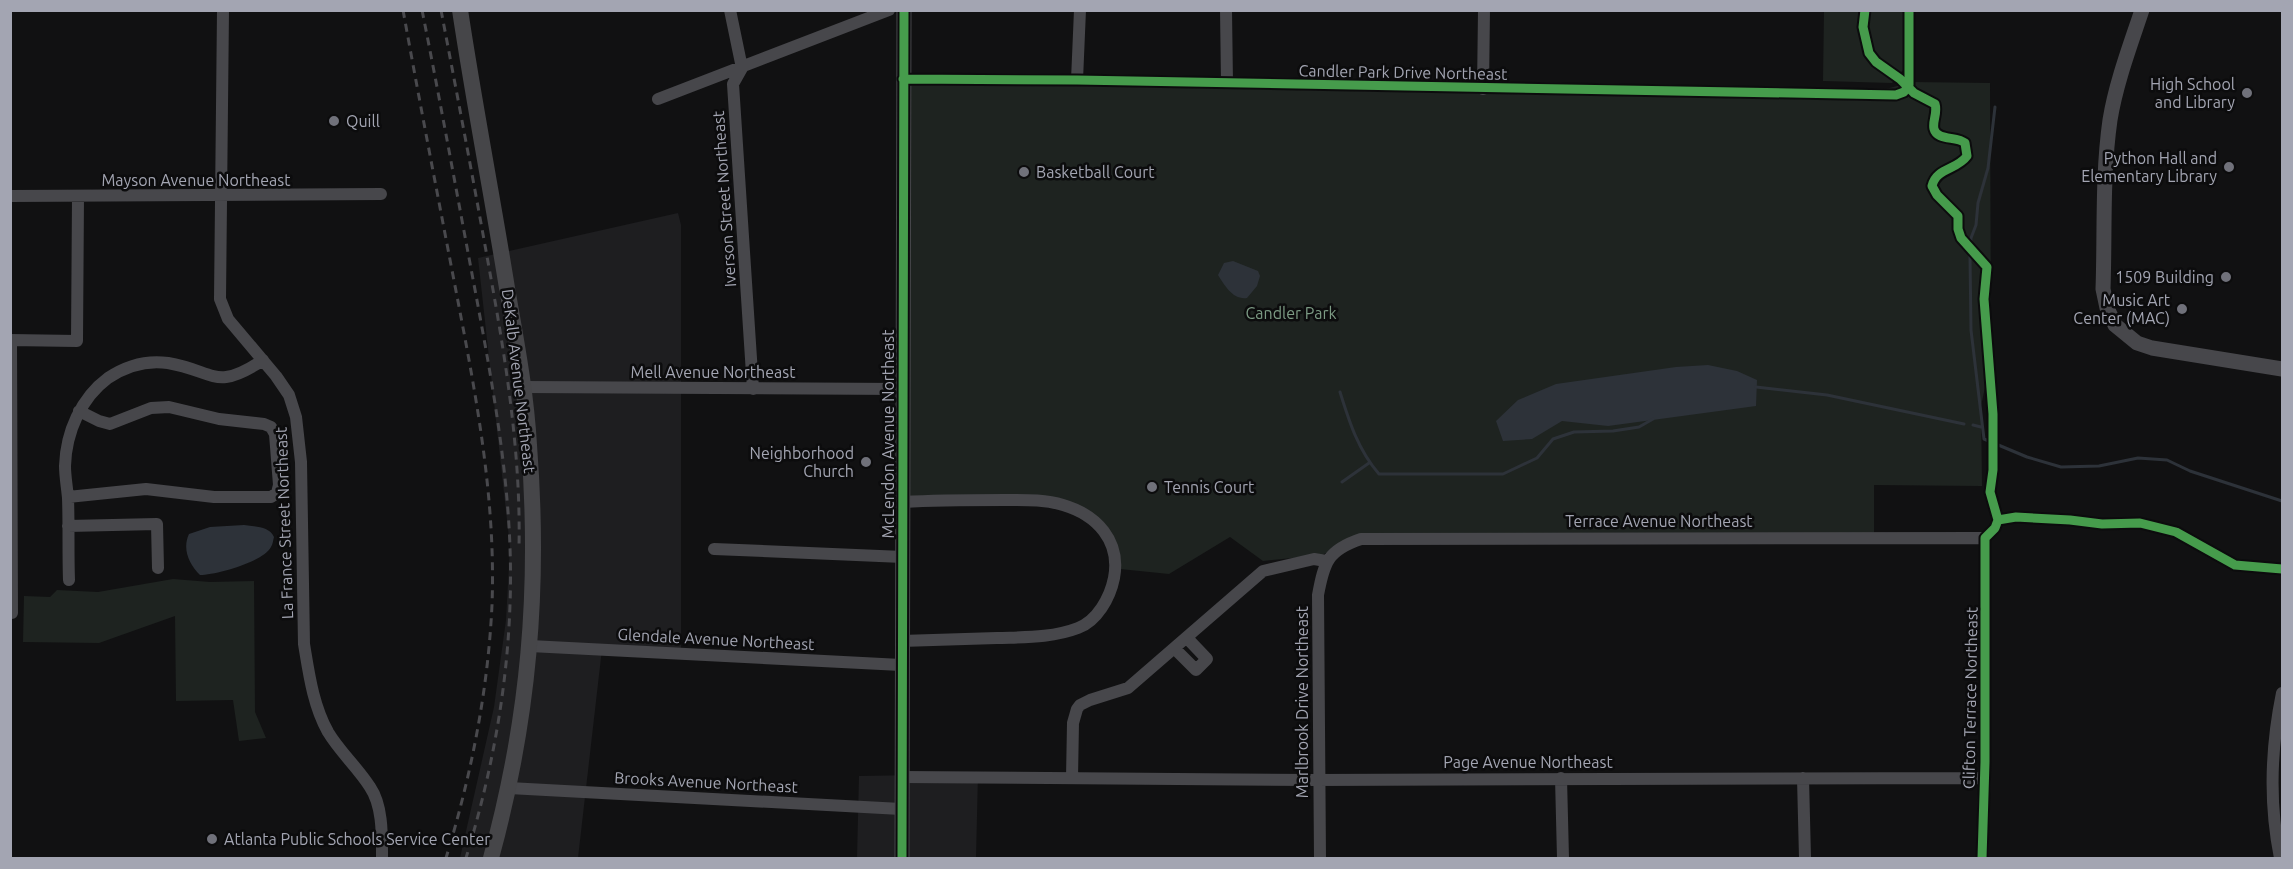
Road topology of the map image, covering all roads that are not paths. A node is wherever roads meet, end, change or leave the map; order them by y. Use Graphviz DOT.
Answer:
graph roads {
  1 [pos="223,10"];
  2 [pos="460,10"];
  3 [pos="730,10"];
  4 [pos="889,10"];
  5 [pos="904,10"];
  6 [pos="1080,10"];
  7 [pos="1226,10"];
  8 [pos="1484,10"];
  9 [pos="1909,10"];
  10 [pos="2142,10"];
  11 [pos="742,68"];
  12 [pos="903,79"];
  13 [pos="1077,80"];
  14 [pos="1227,83"];
  15 [pos="1483,89"];
  16 [pos="658,99"];
  17 [pos="381,194"];
  18 [pos="221,195"];
  19 [pos="10,196"];
  20 [pos="78,197"];
  21 [pos="11,340"];
  22 [pos="263,360"];
  23 [pos="2283,369"];
  24 [pos="523,387"];
  25 [pos="753,389"];
  26 [pos="903,389"];
  27 [pos="79,411"];
  28 [pos="68,497"];
  29 [pos="903,502"];
  30 [pos="68,526"];
  31 [pos="1985,538"];
  32 [pos="714,549"];
  33 [pos="903,558"];
  34 [pos="1326,561"];
  35 [pos="158,568"];
  36 [pos="69,580"];
  37 [pos="12,613"];
  38 [pos="1187,638"];
  39 [pos="902,641"];
  40 [pos="530,646"];
  41 [pos="1175,649"];
  42 [pos="901,665"];
  43 [pos="2283,693"];
  44 [pos="901,777"];
  45 [pos="1072,778"];
  46 [pos="1561,778"];
  47 [pos="1803,778"];
  48 [pos="1984,778"];
  49 [pos="1318,780"];
  50 [pos="509,788"];
  51 [pos="901,809"];
  52 [pos="382,858"];
  53 [pos="491,858"];
  54 [pos="902,858"];
  55 [pos="1320,858"];
  56 [pos="1563,858"];
  57 [pos="1805,858"];
  58 [pos="1982,858"];
  59 [pos="2280,858"];
  1 -- 18 [label="street, La France Street Northeast"];
  2 -- 24 [label="main road, DeKalb Avenue Northeast"];
  3 -- 11 [label="street, Iverson Street Northeast"];
  4 -- 11 [label="street"];
  5 -- 12 [label="street, McLendon Avenue Northeast"];
  6 -- 13 [label="street"];
  7 -- 14 [label="street"];
  8 -- 15 [label="street"];
  9 -- 15 [label="street, Candler Park Drive Northeast"];
  10 -- 23 [label="street"];
  11 -- 16 [label="street"];
  11 -- 25 [label="street, Iverson Street Northeast"];
  12 -- 13 [label="street, Candler Park Drive Northeast"];
  12 -- 26 [label="street, McLendon Avenue Northeast"];
  13 -- 14 [label="street, Candler Park Drive Northeast"];
  14 -- 15 [label="street, Candler Park Drive Northeast"];
  17 -- 18 [label="street, Mayson Avenue Northeast"];
  18 -- 20 [label="street, Mayson Avenue Northeast"];
  18 -- 22 [label="street, La France Street Northeast"];
  19 -- 20 [label="street, Mayson Avenue Northeast"];
  20 -- 21 [label="street"];
  21 -- 37 [label="street"];
  22 -- 27 [label="street"];
  22 -- 52 [label="street, La France Street Northeast"];
  24 -- 25 [label="street, Mell Avenue Northeast"];
  24 -- 40 [label="main road, DeKalb Avenue Northeast"];
  25 -- 26 [label="street, Mell Avenue Northeast"];
  26 -- 29 [label="street, McLendon Avenue Northeast"];
  27 -- 28 [label="street"];
  27 -- 28 [label="street"];
  28 -- 30 [label="street"];
  29 -- 33 [label="street, McLendon Avenue Northeast"];
  29 -- 39 [label="street"];
  30 -- 35 [label="street"];
  30 -- 36 [label="street"];
  31 -- 34 [label="street, Terrace Avenue Northeast"];
  31 -- 48 [label="street, Clifton Terrace Northeast"];
  32 -- 33 [label="street"];
  33 -- 39 [label="street, McLendon Avenue Northeast"];
  34 -- 38 [label="street"];
  34 -- 49 [label="street, Marlbrook Drive Northeast"];
  38 -- 41 [label="street"];
  38 -- 41 [label="street"];
  39 -- 42 [label="street, McLendon Avenue Northeast"];
  40 -- 42 [label="street, Glendale Avenue Northeast"];
  40 -- 50 [label="main road, DeKalb Avenue Northeast"];
  41 -- 45 [label="street"];
  42 -- 44 [label="street, McLendon Avenue Northeast"];
  43 -- 59 [label="street"];
  44 -- 45 [label="street, Page Avenue Northeast"];
  44 -- 51 [label="street, McLendon Avenue Northeast"];
  45 -- 49 [label="street, Page Avenue Northeast"];
  46 -- 47 [label="street, Page Avenue Northeast"];
  46 -- 49 [label="street, Page Avenue Northeast"];
  46 -- 56 [label="street"];
  47 -- 48 [label="street, Page Avenue Northeast"];
  47 -- 57 [label="street"];
  48 -- 58 [label="street, Clifton Terrace Northeast"];
  49 -- 55 [label="street, Marlbrook Drive Northeast"];
  50 -- 51 [label="street, Brooks Avenue Northeast"];
  50 -- 53 [label="main road, DeKalb Avenue Northeast"];
  51 -- 54 [label="street, McLendon Avenue Northeast"];
}
